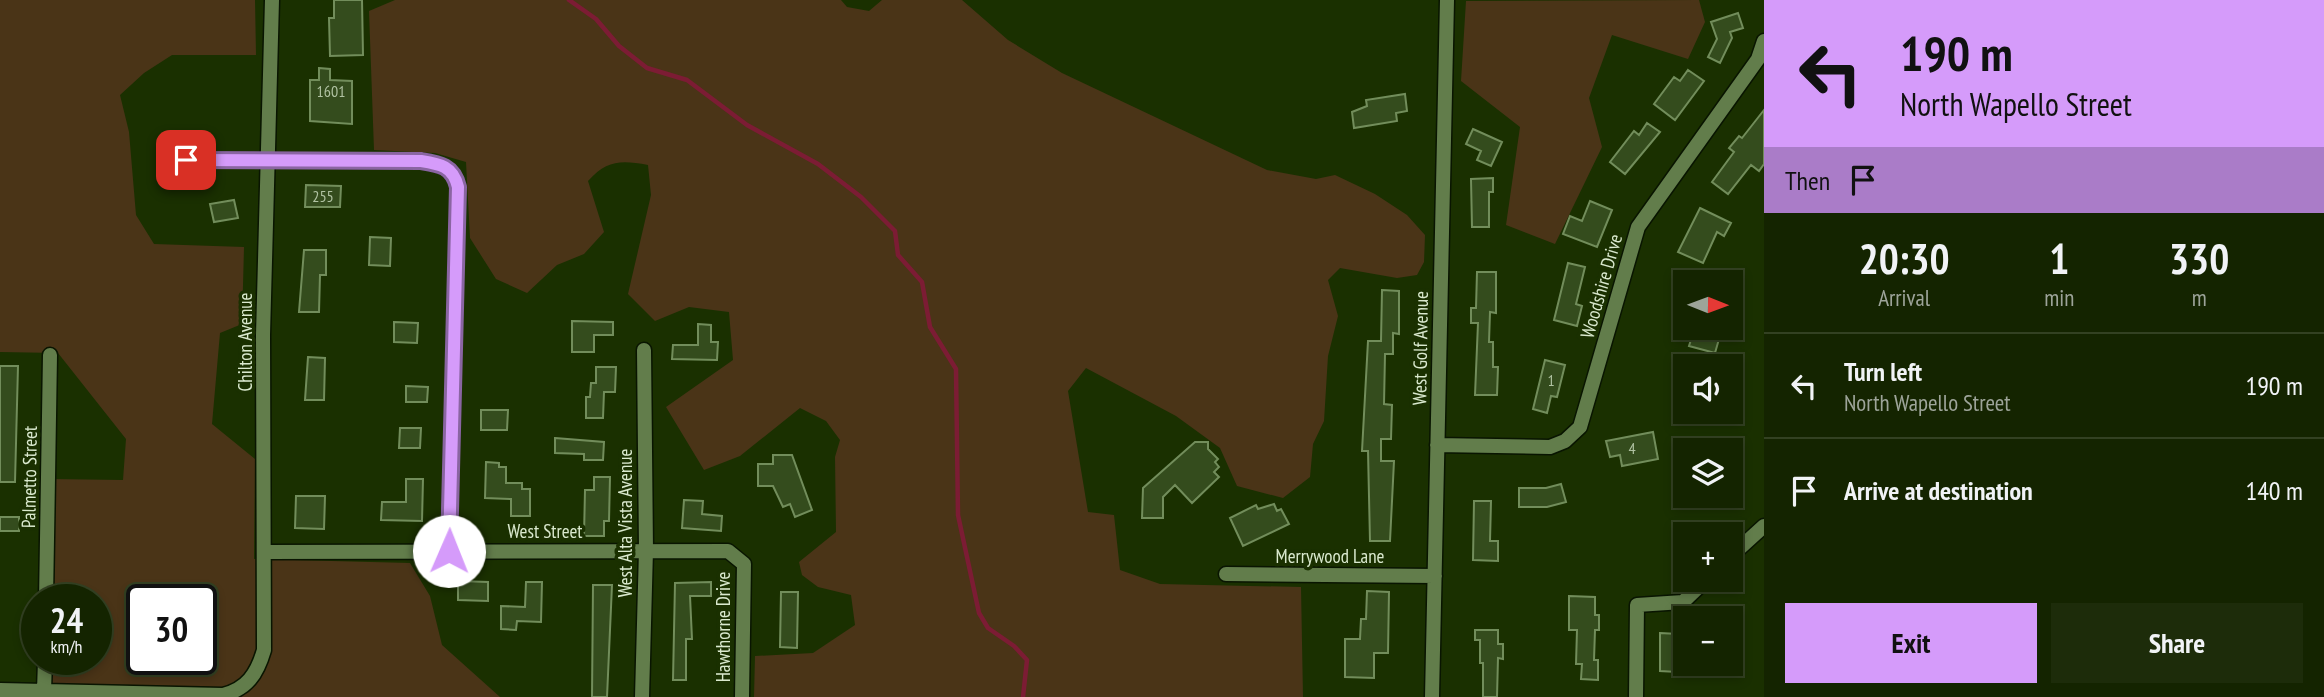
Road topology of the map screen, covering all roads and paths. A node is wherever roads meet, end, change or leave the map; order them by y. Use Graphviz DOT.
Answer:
graph roads {
  1 [pos="272,0"];
  2 [pos="1447,0"];
  3 [pos="1764,41"];
  4 [pos="186,160"];
  5 [pos="268,160"];
  6 [pos="644,350"];
  7 [pos="50,355"];
  8 [pos="1437,446"];
  9 [pos="1764,526"];
  10 [pos="1743,545"];
  11 [pos="646,550"];
  12 [pos="449,551"];
  13 [pos="265,552"];
  14 [pos="738,558"];
  15 [pos="1226,574"];
  16 [pos="1434,576"];
  17 [pos="46,584"];
  18 [pos="1693,592"];
  19 [pos="45,675"];
  20 [pos="0,690"];
  21 [pos="44,691"];
  22 [pos="642,697"];
  23 [pos="741,697"];
  24 [pos="1432,697"];
  25 [pos="1636,697"];
  1 -- 5 [label="street, Chilton Avenue"];
  2 -- 8 [label="street, West Golf Avenue"];
  3 -- 8 [label="street, Woodshire Drive"];
  4 -- 5 [label="street"];
  5 -- 12 [label="street"];
  5 -- 13 [label="street, Chilton Avenue"];
  6 -- 11 [label="street, West Alta Vista Avenue"];
  7 -- 17 [label="street, Palmetto Street"];
  8 -- 16 [label="street, West Golf Avenue"];
  9 -- 10 [label="street"];
  11 -- 12 [label="street, West Street"];
  11 -- 14 [label="street, West Street"];
  11 -- 22 [label="street, West Alta Vista Avenue"];
  12 -- 13 [label="street, West Street"];
  13 -- 21 [label="street, Chilton Avenue"];
  14 -- 23 [label="street, Hawthorne Drive"];
  15 -- 16 [label="street, Merrywood Lane"];
  16 -- 24 [label="street, West Golf Avenue"];
  18 -- 25 [label="street"];
  19 -- 21 [label="street"];
  20 -- 21 [label="street"];
}
